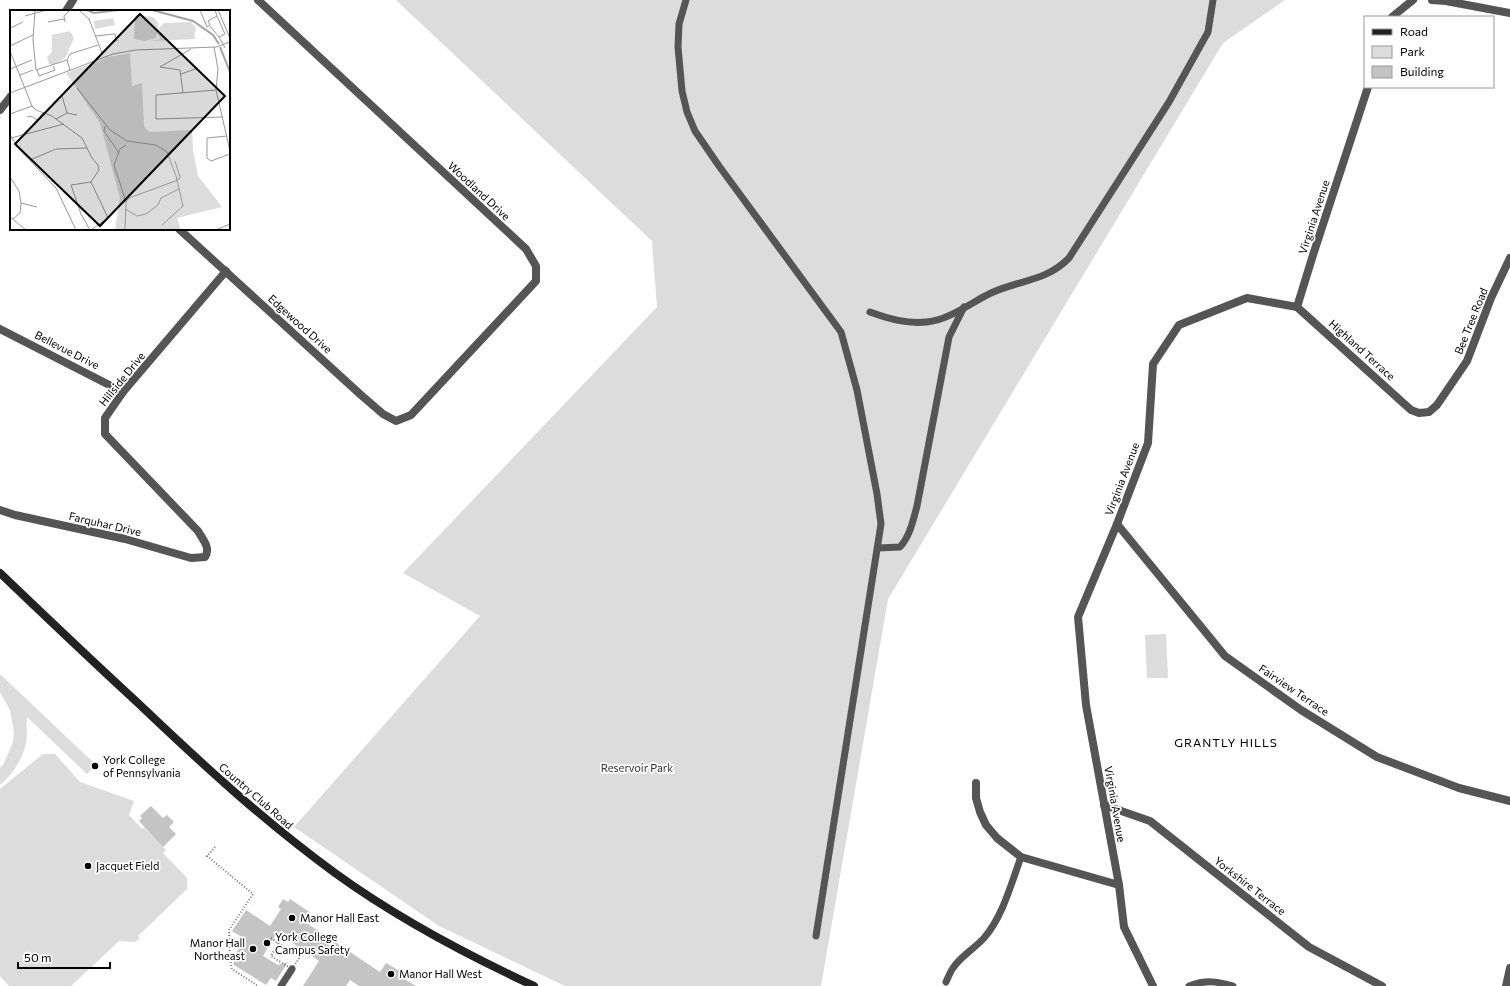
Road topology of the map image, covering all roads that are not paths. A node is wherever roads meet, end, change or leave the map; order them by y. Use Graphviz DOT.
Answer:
graph roads {
  1 [pos="73,0"];
  2 [pos="258,0"];
  3 [pos="686,0"];
  4 [pos="1213,0"];
  5 [pos="1413,0"];
  6 [pos="1432,0"];
  7 [pos="1446,1"];
  8 [pos="67,10"];
  9 [pos="1510,14"];
  10 [pos="1393,16"];
  11 [pos="1368,88"];
  12 [pos="10,97"];
  13 [pos="0,110"];
  14 [pos="180,230"];
  15 [pos="1510,258"];
  16 [pos="226,271"];
  17 [pos="964,307"];
  18 [pos="1297,307"];
  19 [pos="870,312"];
  20 [pos="0,329"];
  21 [pos="123,392"];
  22 [pos="1411,410"];
  23 [pos="411,415"];
  24 [pos="0,510"];
  25 [pos="1117,524"];
  26 [pos="878,548"];
  27 [pos="204,557"];
  28 [pos="0,573"];
  29 [pos="976,783"];
  30 [pos="1510,802"];
  31 [pos="1104,805"];
  32 [pos="1021,857"];
  33 [pos="1119,885"];
  34 [pos="816,936"];
  35 [pos="1510,968"];
  36 [pos="292,969"];
  37 [pos="946,982"];
  38 [pos="281,986"];
  39 [pos="534,986"];
  40 [pos="1153,986"];
  41 [pos="1189,986"];
  42 [pos="1233,986"];
  43 [pos="1382,986"];
  44 [pos="1506,986"];
  1 -- 8 [label="street"];
  2 -- 23 [label="street, Woodland Drive"];
  3 -- 26 [label="lane"];
  4 -- 17 [label="lane"];
  5 -- 10 [label="street"];
  6 -- 7 [label="street"];
  7 -- 9 [label="street"];
  11 -- 18 [label="street, Virginia Avenue"];
  12 -- 13 [label="street"];
  14 -- 16 [label="street, Edgewood Drive"];
  15 -- 22 [label="street, Bee Tree Road"];
  16 -- 21 [label="street, Hillside Drive"];
  16 -- 23 [label="street, Edgewood Drive"];
  17 -- 19 [label="lane"];
  17 -- 26 [label="lane"];
  18 -- 22 [label="street, Highland Terrace"];
  18 -- 25 [label="street, Virginia Avenue"];
  20 -- 21 [label="street, Bellevue Drive"];
  21 -- 27 [label="street, Hillside Drive"];
  24 -- 27 [label="street, Farquhar Drive"];
  25 -- 30 [label="street, Fairview Terrace"];
  25 -- 31 [label="street, Virginia Avenue"];
  26 -- 34 [label="lane"];
  28 -- 39 [label="main road, Country Club Road"];
  29 -- 32 [label="street"];
  31 -- 33 [label="street, Virginia Avenue"];
  31 -- 43 [label="street, Yorkshire Terrace"];
  32 -- 33 [label="street"];
  32 -- 37 [label="lane"];
  33 -- 40 [label="street, Virginia Avenue"];
  35 -- 44 [label="street"];
  36 -- 38 [label="lane"];
  41 -- 42 [label="lane"];
}
